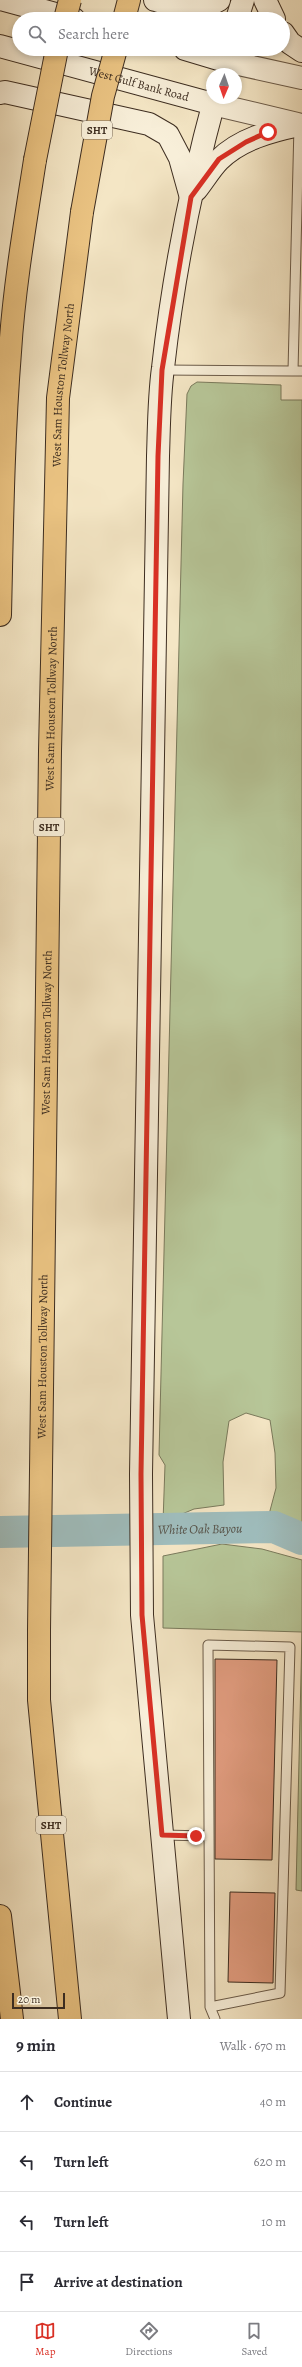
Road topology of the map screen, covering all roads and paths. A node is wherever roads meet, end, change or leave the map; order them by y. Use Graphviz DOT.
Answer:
graph roads {
  1 [pos="4,0"];
  2 [pos="70,0"];
  3 [pos="129,0"];
  4 [pos="155,0"];
  5 [pos="219,0"];
  6 [pos="243,0"];
  7 [pos="265,0"];
  8 [pos="48,12"];
  9 [pos="67,12"];
  10 [pos="126,12"];
  11 [pos="239,12"];
  12 [pos="271,12"];
  13 [pos="290,43"];
  14 [pos="0,46"];
  15 [pos="12,49"];
  16 [pos="302,51"];
  17 [pos="39,56"];
  18 [pos="56,56"];
  19 [pos="114,56"];
  20 [pos="208,56"];
  21 [pos="225,61"];
  22 [pos="302,78"];
  23 [pos="0,93"];
  24 [pos="206,99"];
  25 [pos="213,104"];
  26 [pos="225,104"];
  27 [pos="300,125"];
  28 [pos="191,197"];
  29 [pos="162,370"];
  30 [pos="297,371"];
  31 [pos="0,615"];
  32 [pos="162,1835"];
  33 [pos="209,1836"];
  34 [pos="0,1916"];
  35 [pos="210,2007"];
  36 [pos="12,2019"];
  37 [pos="70,2019"];
  38 [pos="178,2019"];
  39 [pos="215,2019"];
  1 -- 8 [label="main road"];
  2 -- 9 [label="highway, bridge"];
  3 -- 10 [label="highway"];
  4 -- 5 [label="main road"];
  6 -- 11 [label="main road"];
  7 -- 12 [label="main road"];
  13 -- 16 [label="main road"];
  14 -- 15 [label="main road, West Gulf Bank Road"];
  17 -- 24 [label="main road, West Gulf Bank Road"];
  18 -- 31 [label="highway, bridge"];
  19 -- 37 [label="highway, West Sam Houston Tollway North / SHT, bridge"];
  20 -- 21 [label="main road"];
  21 -- 22 [label="main road"];
  23 -- 28 [label="main road"];
  25 -- 28 [label="main road"];
  26 -- 27 [label="main road, West Gulf Bank Road"];
  27 -- 28 [label="main road"];
  27 -- 30 [label="lane"];
  28 -- 29 [label="main road"];
  29 -- 30 [label="lane"];
  29 -- 32 [label="main road"];
  32 -- 33 [label="lane"];
  32 -- 38 [label="main road"];
  33 -- 35 [label="lane"];
  33 -- 35 [label="lane"];
  34 -- 36 [label="highway"];
  35 -- 39 [label="lane"];
}
